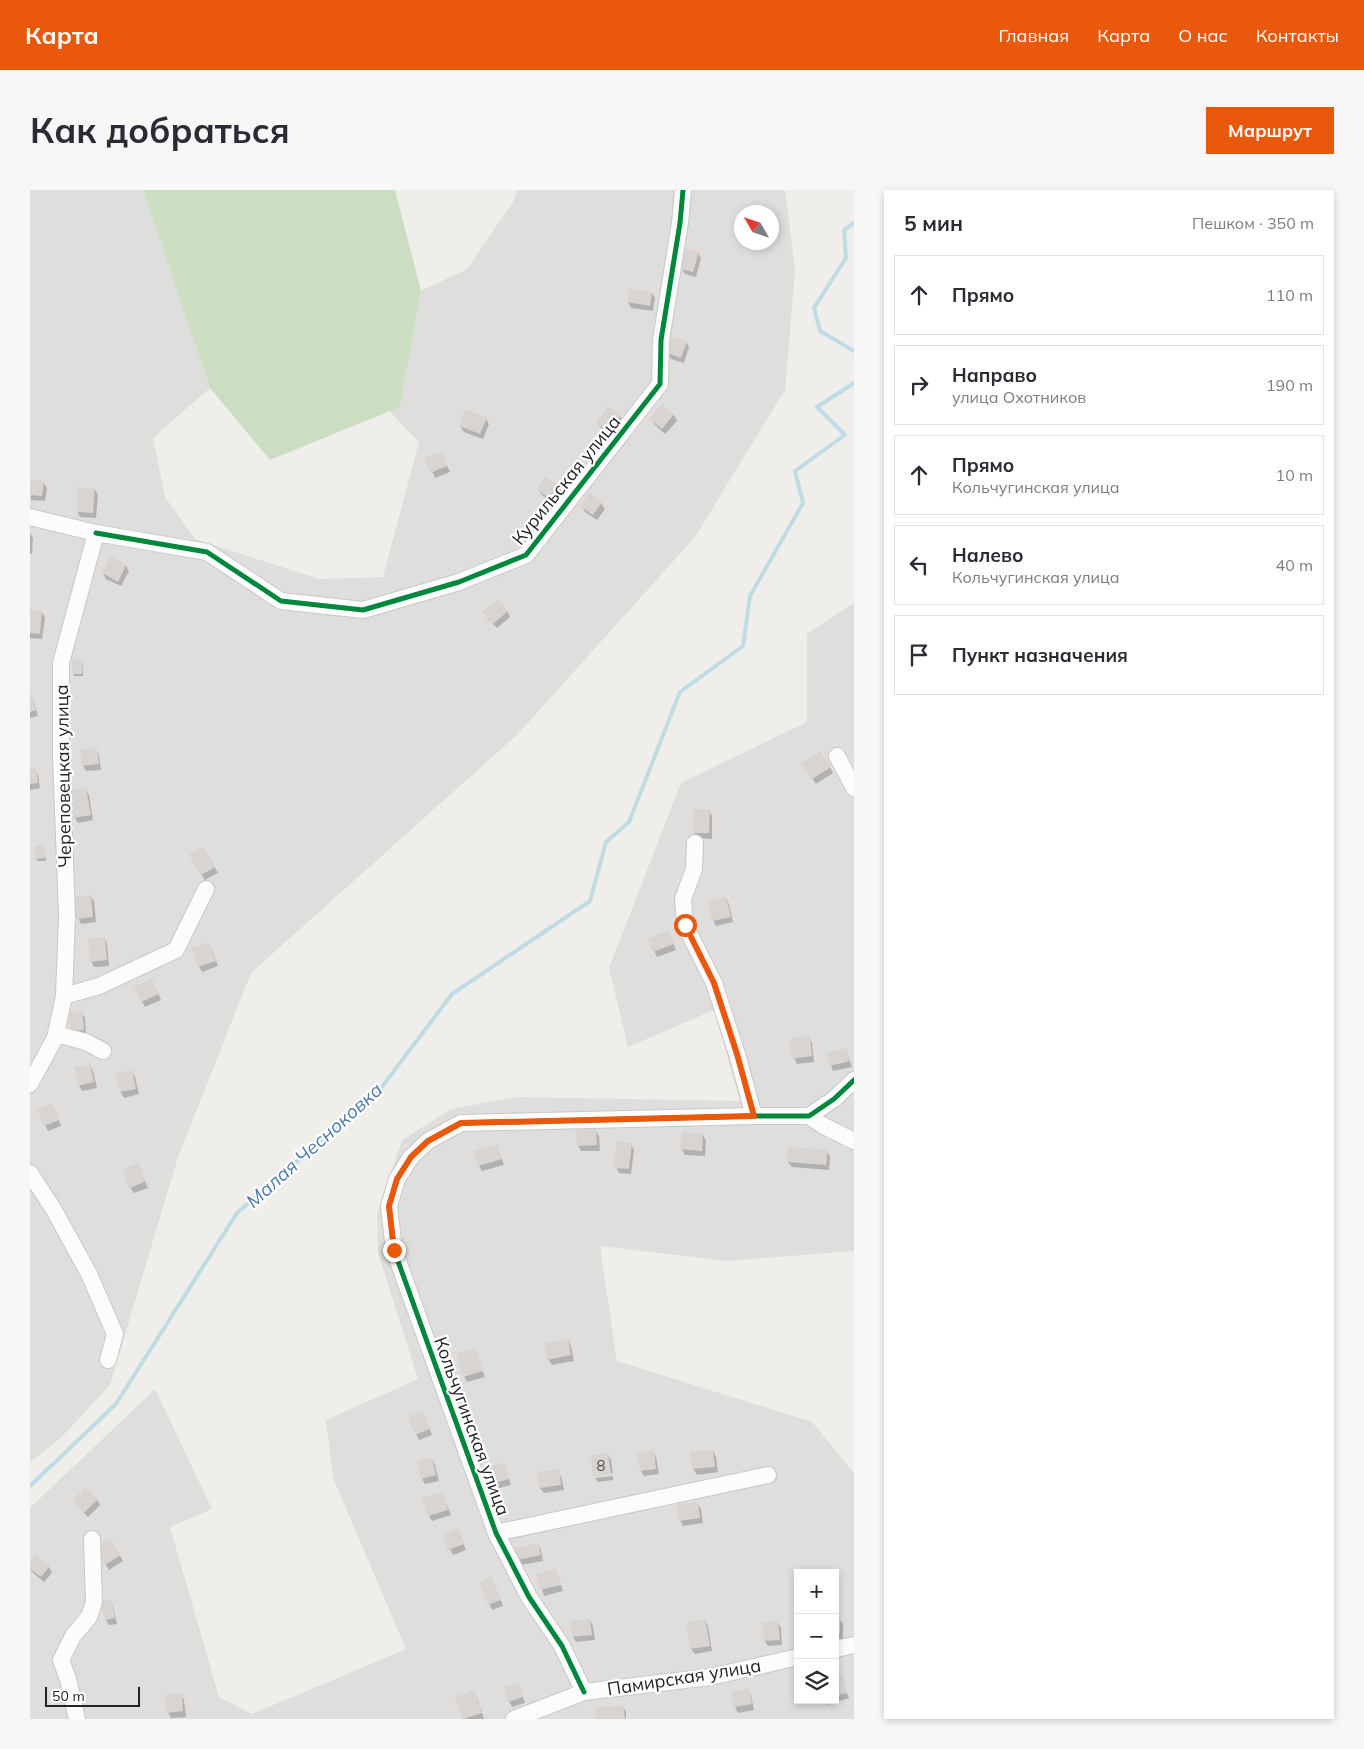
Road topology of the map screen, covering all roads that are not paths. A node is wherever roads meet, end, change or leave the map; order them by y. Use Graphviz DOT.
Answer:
graph roads {
  1 [pos="683,190"];
  2 [pos="30,517"];
  3 [pos="96,533"];
  4 [pos="837,756"];
  5 [pos="854,788"];
  6 [pos="694,843"];
  7 [pos="206,889"];
  8 [pos="64,996"];
  9 [pos="56,1034"];
  10 [pos="103,1051"];
  11 [pos="854,1080"];
  12 [pos="30,1084"];
  13 [pos="754,1116"];
  14 [pos="809,1116"];
  15 [pos="854,1141"];
  16 [pos="30,1173"];
  17 [pos="108,1360"];
  18 [pos="768,1475"];
  19 [pos="496,1533"];
  20 [pos="92,1539"];
  21 [pos="854,1645"];
  22 [pos="839,1648"];
  23 [pos="794,1658"];
  24 [pos="584,1692"];
  25 [pos="77,1719"];
  26 [pos="514,1719"];
  1 -- 3 [label="street, Курильская улица"];
  2 -- 3 [label="street"];
  3 -- 8 [label="street, Череповецкая улица"];
  4 -- 5 [label="street"];
  6 -- 13 [label="street"];
  7 -- 8 [label="street"];
  8 -- 9 [label="street, Череповецкая улица"];
  9 -- 10 [label="street"];
  9 -- 12 [label="street, Череповецкая улица"];
  11 -- 14 [label="street"];
  13 -- 14 [label="street, Кольчугинская улица"];
  13 -- 19 [label="street, Кольчугинская улица"];
  14 -- 15 [label="street"];
  16 -- 17 [label="street"];
  18 -- 19 [label="street, Кольчугинская улица"];
  19 -- 24 [label="street, Кольчугинская улица"];
  20 -- 25 [label="street"];
  21 -- 22 [label="street"];
  23 -- 24 [label="street, Памирская улица"];
  24 -- 26 [label="street, Памирская улица"];
}
